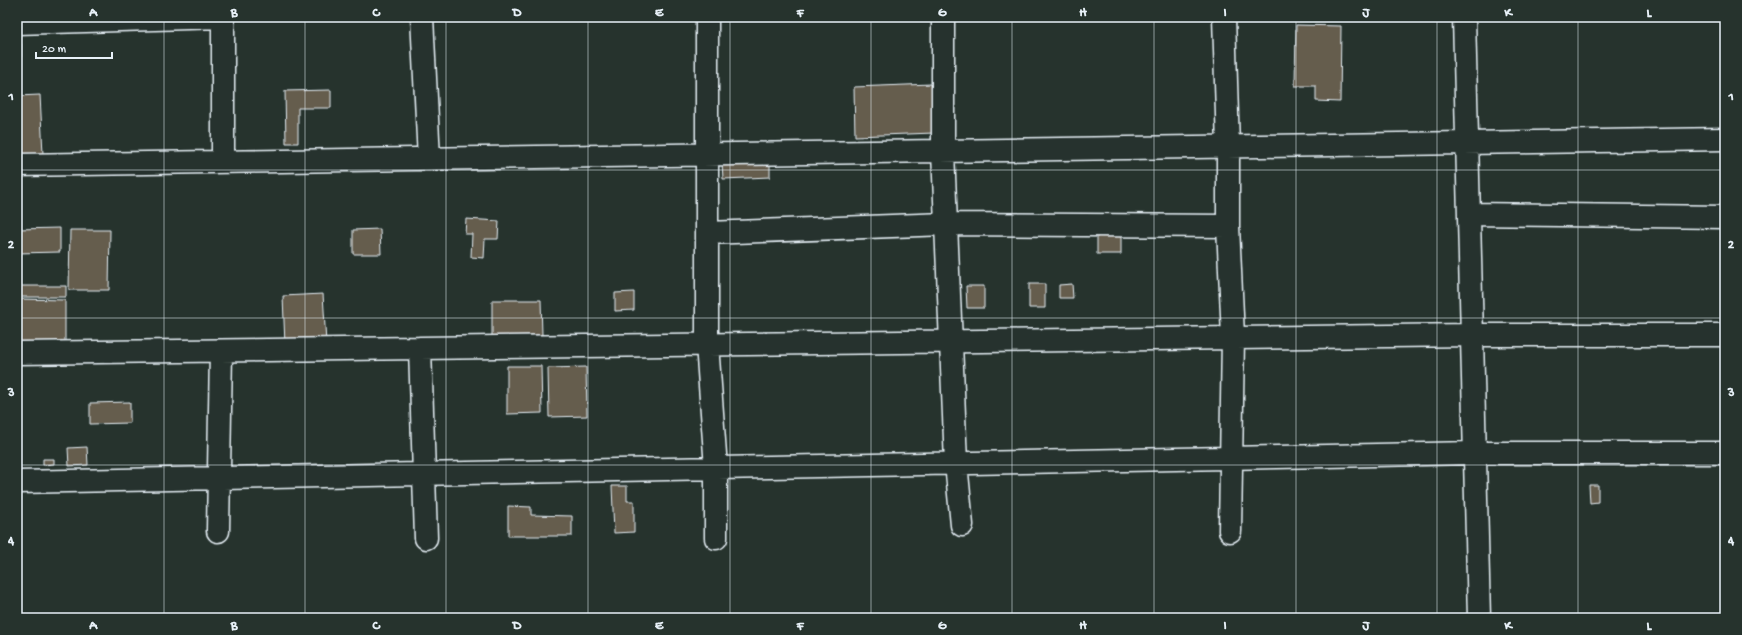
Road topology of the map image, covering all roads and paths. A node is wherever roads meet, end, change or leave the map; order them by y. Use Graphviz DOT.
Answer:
graph roads {
  1 [pos="223,17"];
  2 [pos="422,17"];
  3 [pos="706,17"];
  4 [pos="943,17"];
  5 [pos="1224,17"];
  6 [pos="1464,17"];
  7 [pos="17,23"];
  8 [pos="1725,140"];
  9 [pos="1467,144"];
  10 [pos="1228,147"];
  11 [pos="943,152"];
  12 [pos="707,155"];
  13 [pos="429,159"];
  14 [pos="223,161"];
  15 [pos="17,165"];
  16 [pos="1468,214"];
  17 [pos="1725,217"];
  18 [pos="946,224"];
  19 [pos="1228,226"];
  20 [pos="706,233"];
  21 [pos="1472,334"];
  22 [pos="1725,334"];
  23 [pos="1233,338"];
  24 [pos="950,341"];
  25 [pos="706,344"];
  26 [pos="420,348"];
  27 [pos="221,351"];
  28 [pos="17,353"];
  29 [pos="1475,453"];
  30 [pos="1725,453"];
  31 [pos="1230,458"];
  32 [pos="956,463"];
  33 [pos="716,468"];
  34 [pos="423,474"];
  35 [pos="218,478"];
  36 [pos="17,482"];
  37 [pos="962,525"];
  38 [pos="218,532"];
  39 [pos="1230,532"];
  40 [pos="426,538"];
  41 [pos="716,538"];
  42 [pos="1479,618"];
  1 -- 7 [label="street"];
  1 -- 14 [label="street"];
  2 -- 13 [label="street"];
  3 -- 12 [label="street"];
  4 -- 11 [label="street"];
  5 -- 10 [label="street"];
  6 -- 9 [label="street"];
  8 -- 9 [label="street"];
  9 -- 10 [label="street"];
  9 -- 16 [label="street"];
  10 -- 11 [label="street"];
  10 -- 19 [label="street"];
  11 -- 12 [label="street"];
  11 -- 18 [label="street"];
  12 -- 13 [label="street"];
  12 -- 20 [label="street"];
  13 -- 14 [label="street"];
  14 -- 15 [label="street"];
  16 -- 17 [label="street"];
  16 -- 21 [label="street"];
  18 -- 19 [label="street"];
  18 -- 20 [label="street"];
  18 -- 24 [label="street"];
  19 -- 23 [label="street"];
  20 -- 25 [label="street"];
  21 -- 22 [label="street"];
  21 -- 23 [label="street"];
  21 -- 29 [label="street"];
  23 -- 24 [label="street"];
  23 -- 31 [label="street"];
  24 -- 25 [label="street"];
  24 -- 32 [label="street"];
  25 -- 26 [label="street"];
  25 -- 33 [label="street"];
  26 -- 27 [label="street"];
  26 -- 34 [label="street"];
  27 -- 28 [label="street"];
  27 -- 35 [label="street"];
  29 -- 30 [label="street"];
  29 -- 31 [label="street"];
  29 -- 42 [label="street"];
  31 -- 32 [label="street"];
  31 -- 39 [label="street"];
  32 -- 33 [label="street"];
  32 -- 37 [label="street"];
  33 -- 34 [label="street"];
  33 -- 41 [label="street"];
  34 -- 35 [label="street"];
  34 -- 40 [label="street"];
  35 -- 36 [label="street"];
  35 -- 38 [label="street"];
}
